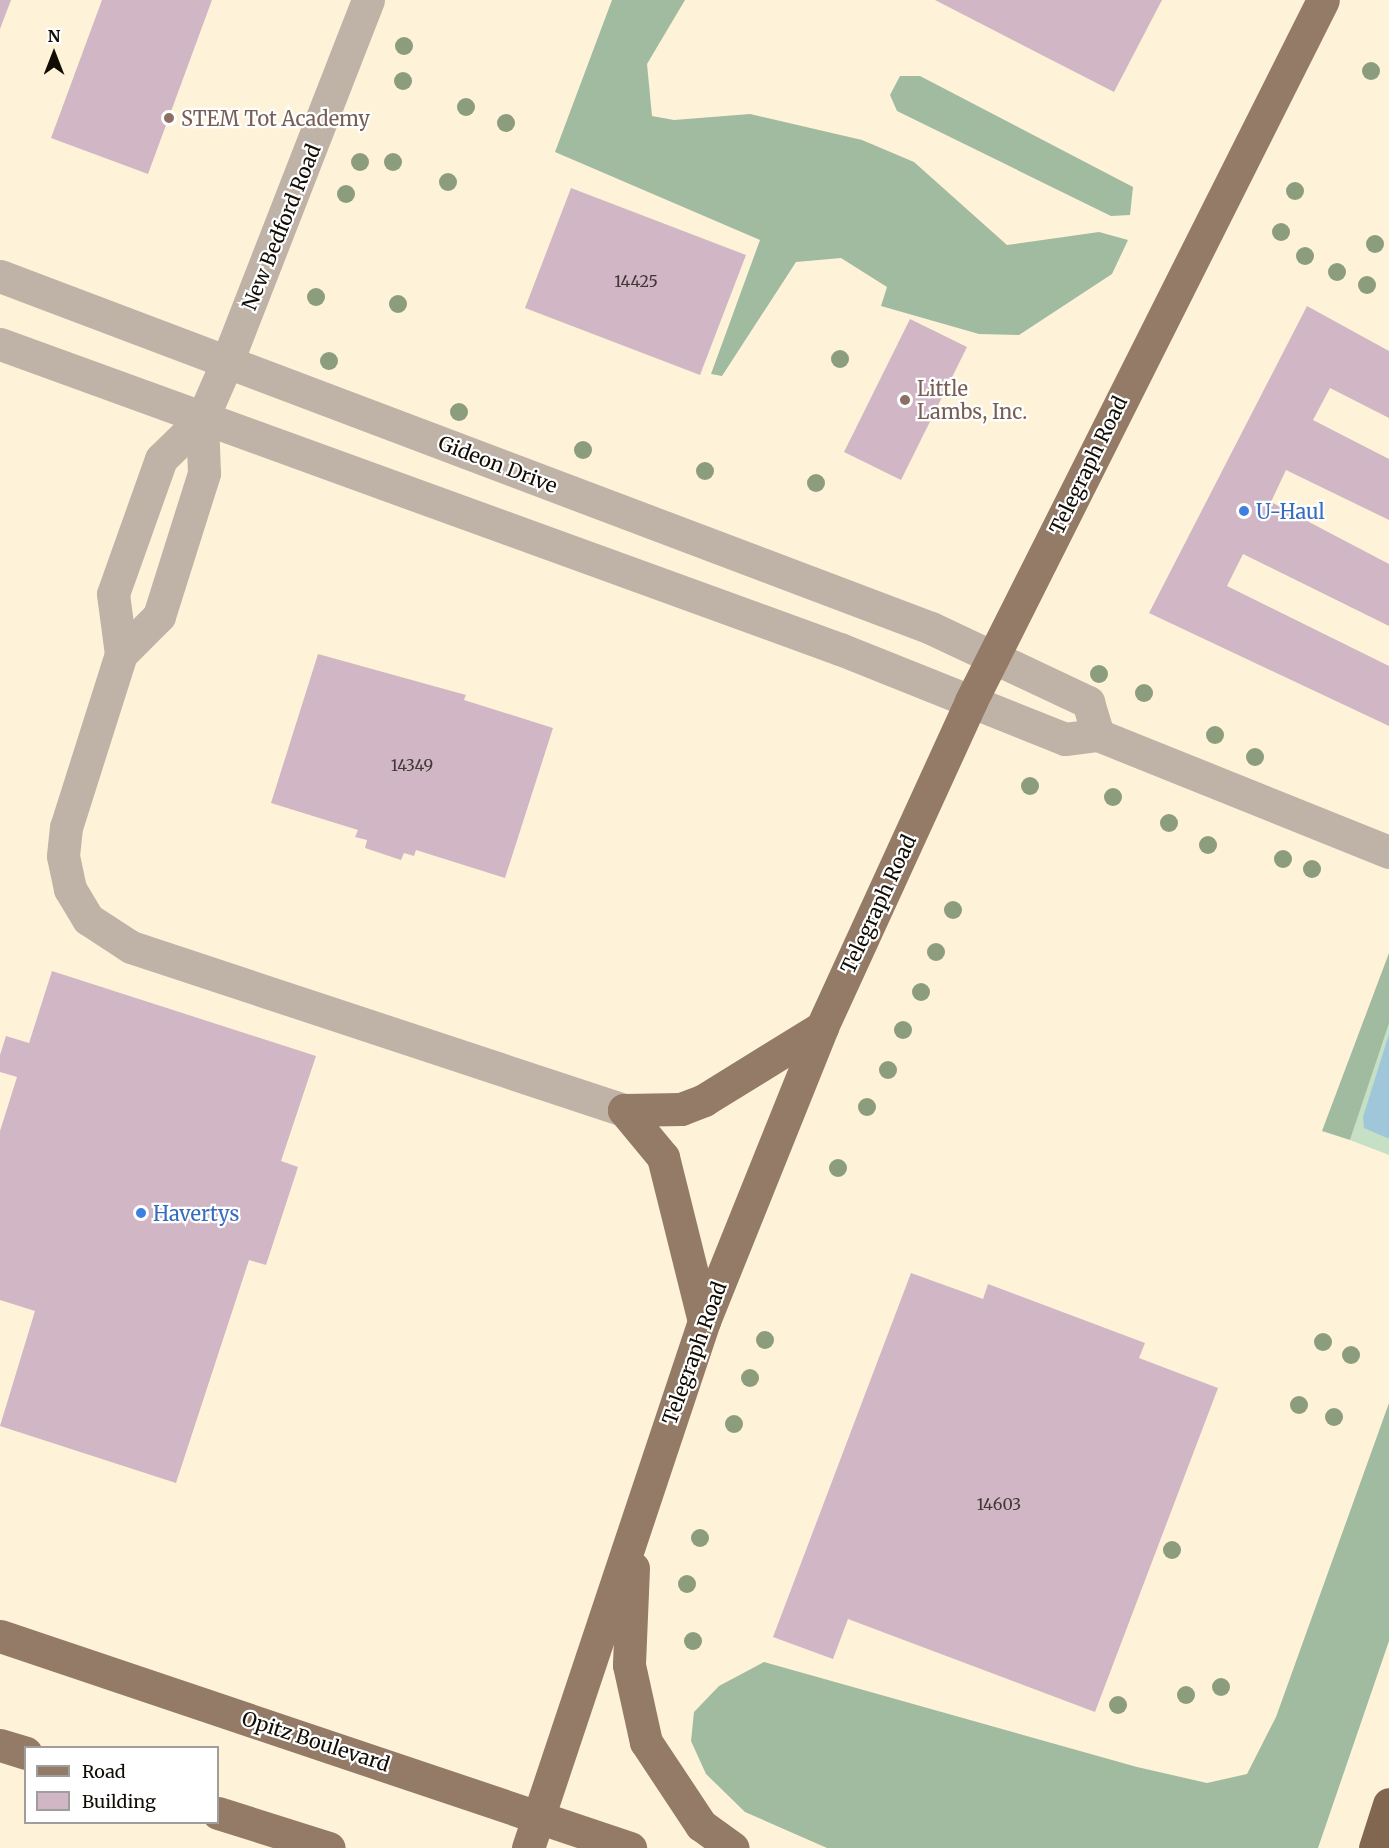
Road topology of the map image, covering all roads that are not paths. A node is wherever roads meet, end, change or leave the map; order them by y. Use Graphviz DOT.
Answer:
graph roads {
  1 [pos="368,0"];
  2 [pos="1323,0"];
  3 [pos="0,276"];
  4 [pos="0,344"];
  5 [pos="227,362"];
  6 [pos="202,419"];
  7 [pos="121,654"];
  8 [pos="993,657"];
  9 [pos="971,701"];
  10 [pos="1098,735"];
  11 [pos="1389,852"];
  12 [pos="822,1027"];
  13 [pos="624,1110"];
  14 [pos="704,1322"];
  15 [pos="636,1523"];
  16 [pos="0,1636"];
  17 [pos="0,1745"];
  18 [pos="24,1752"];
  19 [pos="1389,1804"];
  20 [pos="219,1813"];
  21 [pos="539,1815"];
  22 [pos="329,1848"];
  23 [pos="528,1848"];
  24 [pos="630,1848"];
  25 [pos="734,1848"];
  26 [pos="1375,1848"];
  1 -- 5 [label="street, New Bedford Road"];
  2 -- 8 [label="main road, Telegraph Road"];
  3 -- 5 [label="street, Gideon Drive"];
  4 -- 6 [label="street"];
  5 -- 6 [label="street, New Bedford Road"];
  5 -- 8 [label="street, Gideon Drive"];
  6 -- 7 [label="street"];
  6 -- 7 [label="street"];
  6 -- 9 [label="street"];
  7 -- 13 [label="street"];
  8 -- 9 [label="main road, Telegraph Road"];
  8 -- 10 [label="street, Gideon Drive"];
  9 -- 10 [label="street"];
  9 -- 12 [label="main road, Telegraph Road"];
  10 -- 11 [label="street"];
  12 -- 13 [label="main road"];
  12 -- 14 [label="main road, Telegraph Road"];
  13 -- 14 [label="main road"];
  14 -- 15 [label="main road, Telegraph Road"];
  15 -- 21 [label="main road, Telegraph Road"];
  15 -- 25 [label="main road"];
  16 -- 21 [label="main road, Opitz Boulevard"];
  17 -- 18 [label="main road"];
  19 -- 26 [label="highway"];
  20 -- 22 [label="main road"];
  21 -- 23 [label="main road, Telegraph Road"];
  21 -- 24 [label="main road, Opitz Boulevard"];
}
